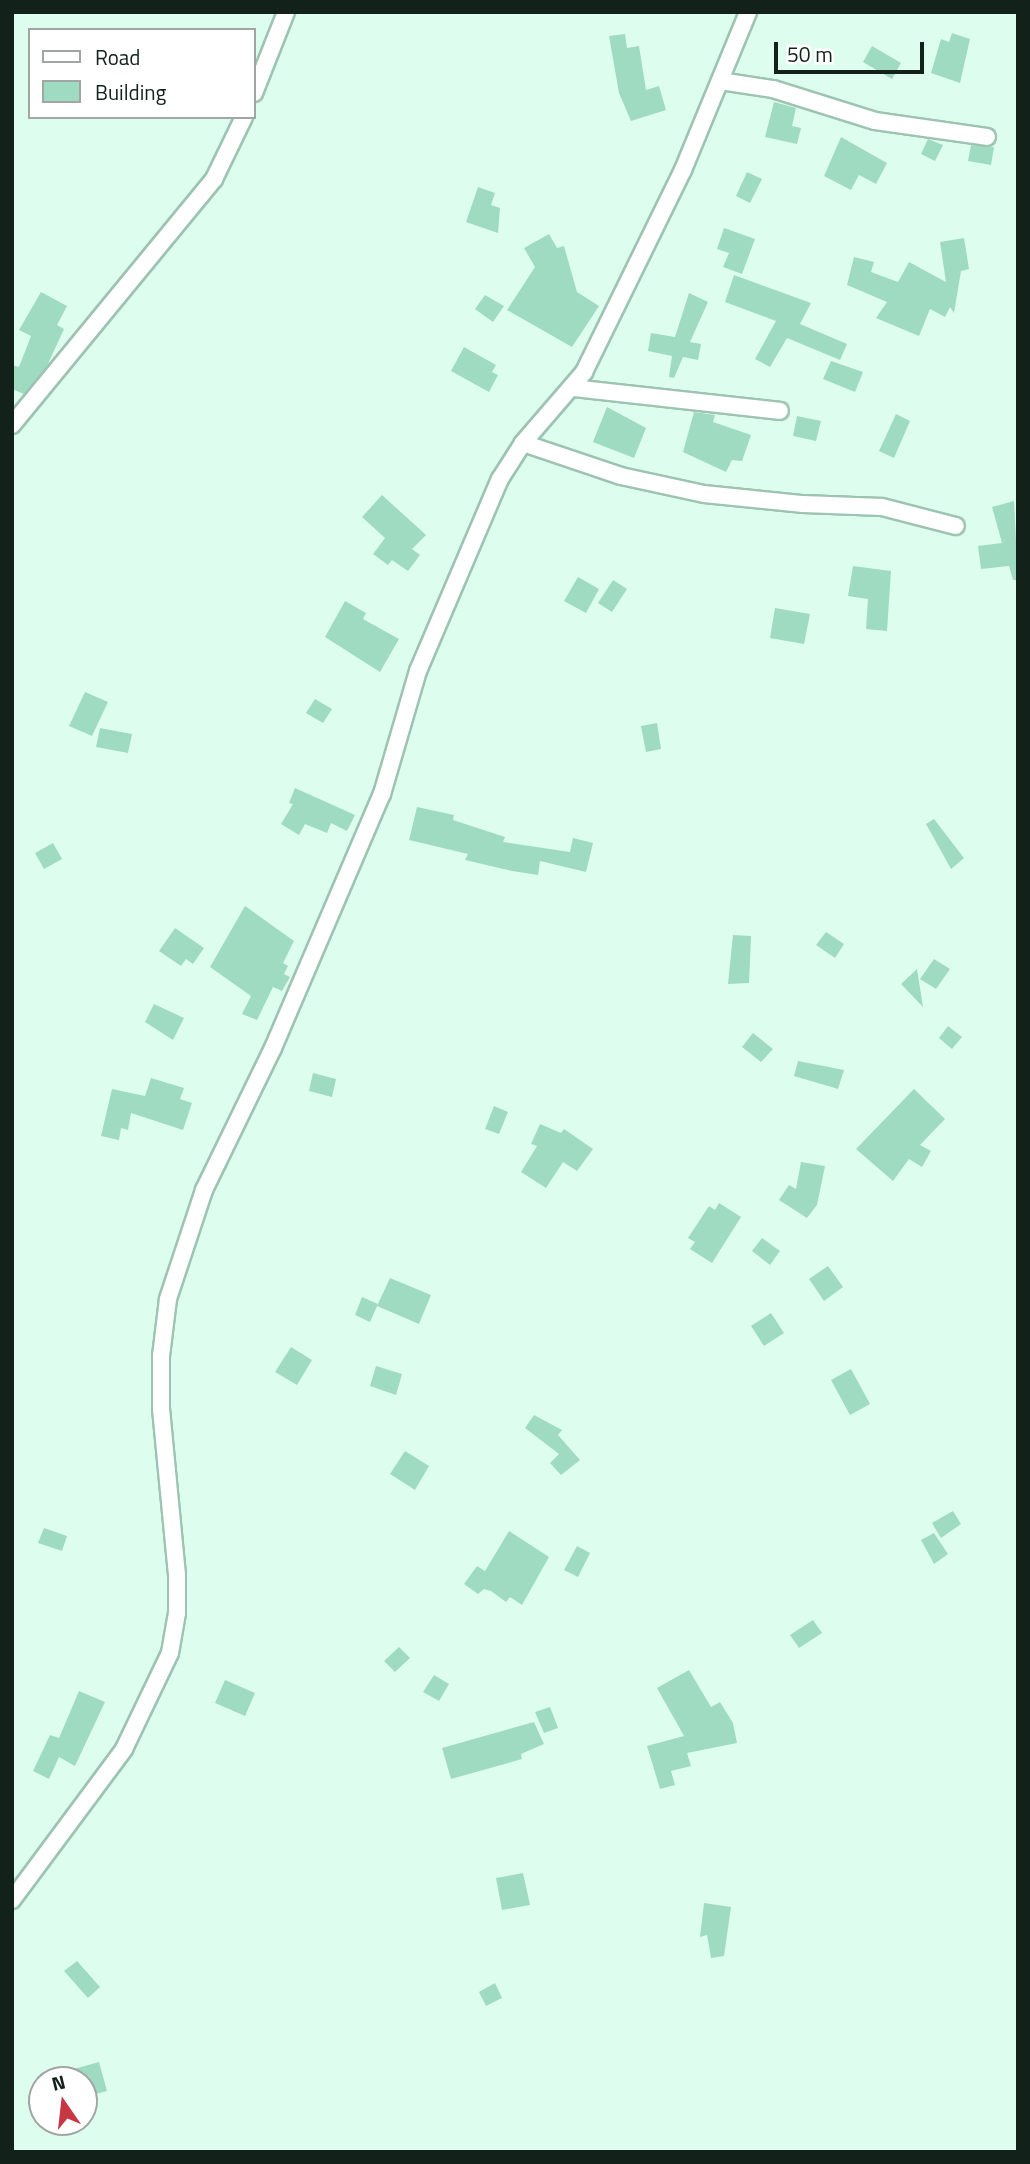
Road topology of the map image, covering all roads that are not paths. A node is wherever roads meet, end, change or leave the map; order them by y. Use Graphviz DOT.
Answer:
graph roads {
  1 [pos="286,12"];
  2 [pos="748,12"];
  3 [pos="719,81"];
  4 [pos="256,88"];
  5 [pos="243,119"];
  6 [pos="987,137"];
  7 [pos="573,388"];
  8 [pos="780,411"];
  9 [pos="12,425"];
  10 [pos="523,443"];
  11 [pos="956,526"];
  12 [pos="12,1900"];
  1 -- 4 [label="street"];
  2 -- 3 [label="street"];
  3 -- 6 [label="street"];
  3 -- 7 [label="street"];
  5 -- 9 [label="street"];
  7 -- 8 [label="street"];
  7 -- 10 [label="street"];
  10 -- 11 [label="street"];
  10 -- 12 [label="street"];
}
